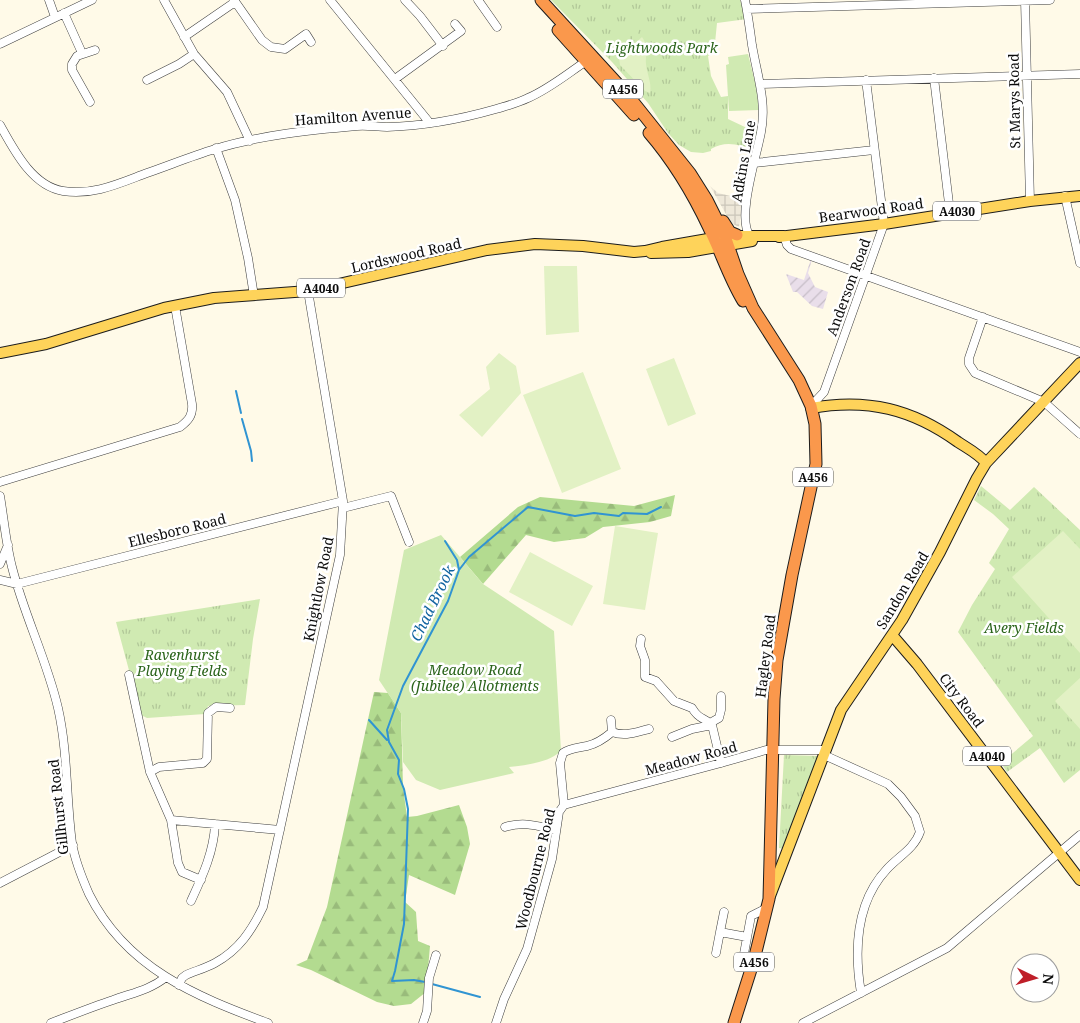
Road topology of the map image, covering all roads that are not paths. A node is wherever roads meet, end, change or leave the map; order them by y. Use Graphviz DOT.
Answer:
graph roads {
  1 [pos="49,0"];
  2 [pos="92,0"];
  3 [pos="164,0"];
  4 [pos="330,0"];
  5 [pos="405,0"];
  6 [pos="478,0"];
  7 [pos="533,0"];
  8 [pos="541,0"];
  9 [pos="745,0"];
  10 [pos="1025,0"];
  11 [pos="1050,0"];
  12 [pos="234,1"];
  13 [pos="951,1"];
  14 [pos="875,2"];
  15 [pos="747,9"];
  16 [pos="64,13"];
  17 [pos="55,17"];
  18 [pos="456,24"];
  19 [pos="497,26"];
  20 [pos="184,37"];
  21 [pos="310,42"];
  22 [pos="0,44"];
  23 [pos="442,46"];
  24 [pos="95,50"];
  25 [pos="82,53"];
  26 [pos="194,54"];
  27 [pos="588,58"];
  28 [pos="150,68"];
  29 [pos="1080,74"];
  30 [pos="1026,76"];
  31 [pos="934,78"];
  32 [pos="395,79"];
  33 [pos="866,80"];
  34 [pos="761,84"];
  35 [pos="90,102"];
  36 [pos="428,122"];
  37 [pos="0,125"];
  38 [pos="250,140"];
  39 [pos="216,148"];
  40 [pos="874,150"];
  41 [pos="754,163"];
  42 [pos="1065,196"];
  43 [pos="1080,196"];
  44 [pos="707,200"];
  45 [pos="1030,200"];
  46 [pos="950,212"];
  47 [pos="884,224"];
  48 [pos="737,235"];
  49 [pos="750,236"];
  50 [pos="784,236"];
  51 [pos="720,241"];
  52 [pos="1080,263"];
  53 [pos="866,275"];
  54 [pos="308,291"];
  55 [pos="254,296"];
  56 [pos="175,306"];
  57 [pos="983,317"];
  58 [pos="1080,352"];
  59 [pos="0,354"];
  60 [pos="1080,362"];
  61 [pos="1044,402"];
  62 [pos="811,407"];
  63 [pos="1080,434"];
  64 [pos="986,463"];
  65 [pos="0,482"];
  66 [pos="0,496"];
  67 [pos="343,505"];
  68 [pos="408,542"];
  69 [pos="8,545"];
  70 [pos="0,564"];
  71 [pos="0,580"];
  72 [pos="17,584"];
  73 [pos="892,635"];
  74 [pos="641,639"];
  75 [pos="129,675"];
  76 [pos="721,696"];
  77 [pos="230,708"];
  78 [pos="611,720"];
  79 [pos="711,724"];
  80 [pos="649,730"];
  81 [pos="612,732"];
  82 [pos="672,737"];
  83 [pos="772,749"];
  84 [pos="825,753"];
  85 [pos="721,763"];
  86 [pos="150,772"];
  87 [pos="564,805"];
  88 [pos="171,820"];
  89 [pos="215,824"];
  90 [pos="505,827"];
  91 [pos="280,830"];
  92 [pos="556,830"];
  93 [pos="1080,835"];
  94 [pos="73,845"];
  95 [pos="1059,852"];
  96 [pos="786,854"];
  97 [pos="771,866"];
  98 [pos="201,880"];
  99 [pos="1080,880"];
  100 [pos="0,883"];
  101 [pos="191,902"];
  102 [pos="768,904"];
  103 [pos="724,912"];
  104 [pos="720,932"];
  105 [pos="747,937"];
  106 [pos="716,953"];
  107 [pos="436,955"];
  108 [pos="753,966"];
  109 [pos="166,977"];
  110 [pos="179,984"];
  111 [pos="861,993"];
  112 [pos="51,1023"];
  113 [pos="268,1023"];
  114 [pos="423,1023"];
  115 [pos="496,1023"];
  116 [pos="734,1023"];
  117 [pos="803,1023"];
  1 -- 17 [label="street"];
  2 -- 16 [label="street"];
  3 -- 20 [label="street"];
  4 -- 32 [label="street"];
  5 -- 23 [label="street"];
  6 -- 19 [label="street"];
  7 -- 27 [label="highway, A456"];
  8 -- 27 [label="highway, A456"];
  9 -- 15 [label="street, Adkins Lane"];
  10 -- 11 [label="street"];
  10 -- 13 [label="street"];
  10 -- 30 [label="street, St Marys Road"];
  12 -- 20 [label="street"];
  12 -- 21 [label="street"];
  13 -- 14 [label="street"];
  14 -- 15 [label="street"];
  15 -- 34 [label="street, Adkins Lane"];
  16 -- 17 [label="street"];
  16 -- 25 [label="street"];
  17 -- 22 [label="street"];
  18 -- 23 [label="street"];
  20 -- 26 [label="street"];
  23 -- 32 [label="street"];
  24 -- 25 [label="street"];
  25 -- 35 [label="street"];
  26 -- 28 [label="street"];
  26 -- 38 [label="street"];
  27 -- 36 [label="street, Hamilton Avenue"];
  27 -- 44 [label="highway, A456"];
  27 -- 51 [label="highway, A456"];
  29 -- 30 [label="street"];
  30 -- 31 [label="street"];
  30 -- 45 [label="street, St Marys Road"];
  31 -- 33 [label="street"];
  31 -- 46 [label="street"];
  32 -- 36 [label="street"];
  33 -- 34 [label="street"];
  33 -- 40 [label="street, Anderson Road"];
  34 -- 41 [label="street, Adkins Lane"];
  36 -- 38 [label="street, Hamilton Avenue"];
  37 -- 39 [label="street, Hamilton Avenue"];
  38 -- 39 [label="street, Hamilton Avenue"];
  39 -- 55 [label="street"];
  40 -- 41 [label="street"];
  40 -- 47 [label="street, Anderson Road"];
  41 -- 49 [label="street, Adkins Lane"];
  42 -- 43 [label="main road, Bearwood Road / A4030"];
  42 -- 45 [label="main road, Bearwood Road / A4030"];
  42 -- 52 [label="street"];
  44 -- 48 [label="highway, A456"];
  44 -- 51 [label="highway, A456"];
  45 -- 46 [label="main road, Bearwood Road / A4030"];
  46 -- 47 [label="main road, Bearwood Road / A4030"];
  47 -- 50 [label="main road, Bearwood Road / A4030"];
  47 -- 53 [label="street, Anderson Road"];
  48 -- 49 [label="main road, Bearwood Road / A4030"];
  48 -- 51 [label="main road, Bearwood Road / A4030"];
  49 -- 50 [label="main road, Bearwood Road / A4030"];
  50 -- 51 [label="main road, Bearwood Road / A4030"];
  50 -- 53 [label="street"];
  51 -- 54 [label="main road, Lordswood Road / A4040"];
  51 -- 62 [label="highway, Hagley Road / A456"];
  53 -- 57 [label="street"];
  53 -- 62 [label="street, Anderson Road"];
  54 -- 55 [label="main road, Lordswood Road / A4040"];
  54 -- 67 [label="street, Knightlow Road"];
  55 -- 56 [label="main road, Lordswood Road / A4040"];
  56 -- 59 [label="main road, Lordswood Road / A4040"];
  56 -- 65 [label="street"];
  57 -- 58 [label="street"];
  57 -- 61 [label="street"];
  60 -- 61 [label="main road, Sandon Road"];
  61 -- 63 [label="street"];
  61 -- 64 [label="main road, Sandon Road"];
  62 -- 64 [label="main road"];
  62 -- 83 [label="highway, Hagley Road / A456"];
  64 -- 73 [label="main road, Sandon Road"];
  66 -- 69 [label="street, Gillhurst Road"];
  67 -- 68 [label="street, Ellesboro Road"];
  67 -- 72 [label="street, Ellesboro Road"];
  67 -- 91 [label="street, Knightlow Road"];
  69 -- 70 [label="street"];
  69 -- 72 [label="street, Gillhurst Road"];
  71 -- 72 [label="street"];
  72 -- 94 [label="street, Gillhurst Road"];
  73 -- 84 [label="main road, Sandon Road"];
  73 -- 95 [label="main road, City Road / A4040"];
  74 -- 79 [label="street"];
  75 -- 86 [label="street"];
  76 -- 79 [label="street"];
  77 -- 86 [label="street"];
  78 -- 81 [label="street"];
  79 -- 82 [label="street"];
  79 -- 85 [label="street"];
  80 -- 81 [label="street"];
  81 -- 87 [label="street"];
  83 -- 84 [label="street, Meadow Road"];
  83 -- 85 [label="street, Meadow Road"];
  83 -- 97 [label="highway, Hagley Road / A456"];
  84 -- 96 [label="main road, Sandon Road"];
  84 -- 111 [label="street"];
  85 -- 87 [label="street, Meadow Road"];
  86 -- 88 [label="street"];
  87 -- 92 [label="street, Woodbourne Road"];
  88 -- 89 [label="street"];
  88 -- 98 [label="street"];
  89 -- 91 [label="street"];
  89 -- 98 [label="street"];
  90 -- 92 [label="street"];
  91 -- 110 [label="street, Knightlow Road"];
  92 -- 115 [label="street, Woodbourne Road"];
  93 -- 95 [label="street"];
  94 -- 100 [label="street"];
  94 -- 109 [label="street, Gillhurst Road"];
  95 -- 99 [label="main road, City Road / A4040"];
  95 -- 111 [label="street"];
  96 -- 97 [label="main road"];
  96 -- 102 [label="main road, Sandon Road"];
  97 -- 102 [label="highway, Hagley Road / A456"];
  98 -- 101 [label="street"];
  102 -- 105 [label="street"];
  102 -- 108 [label="highway, Hagley Road / A456"];
  103 -- 104 [label="street"];
  104 -- 105 [label="street"];
  104 -- 106 [label="street"];
  105 -- 108 [label="street"];
  107 -- 114 [label="street"];
  108 -- 116 [label="highway, Hagley Road / A456"];
  109 -- 110 [label="street, Gillhurst Road"];
  109 -- 112 [label="street"];
  110 -- 113 [label="street, Gillhurst Road"];
  111 -- 117 [label="street"];
}
